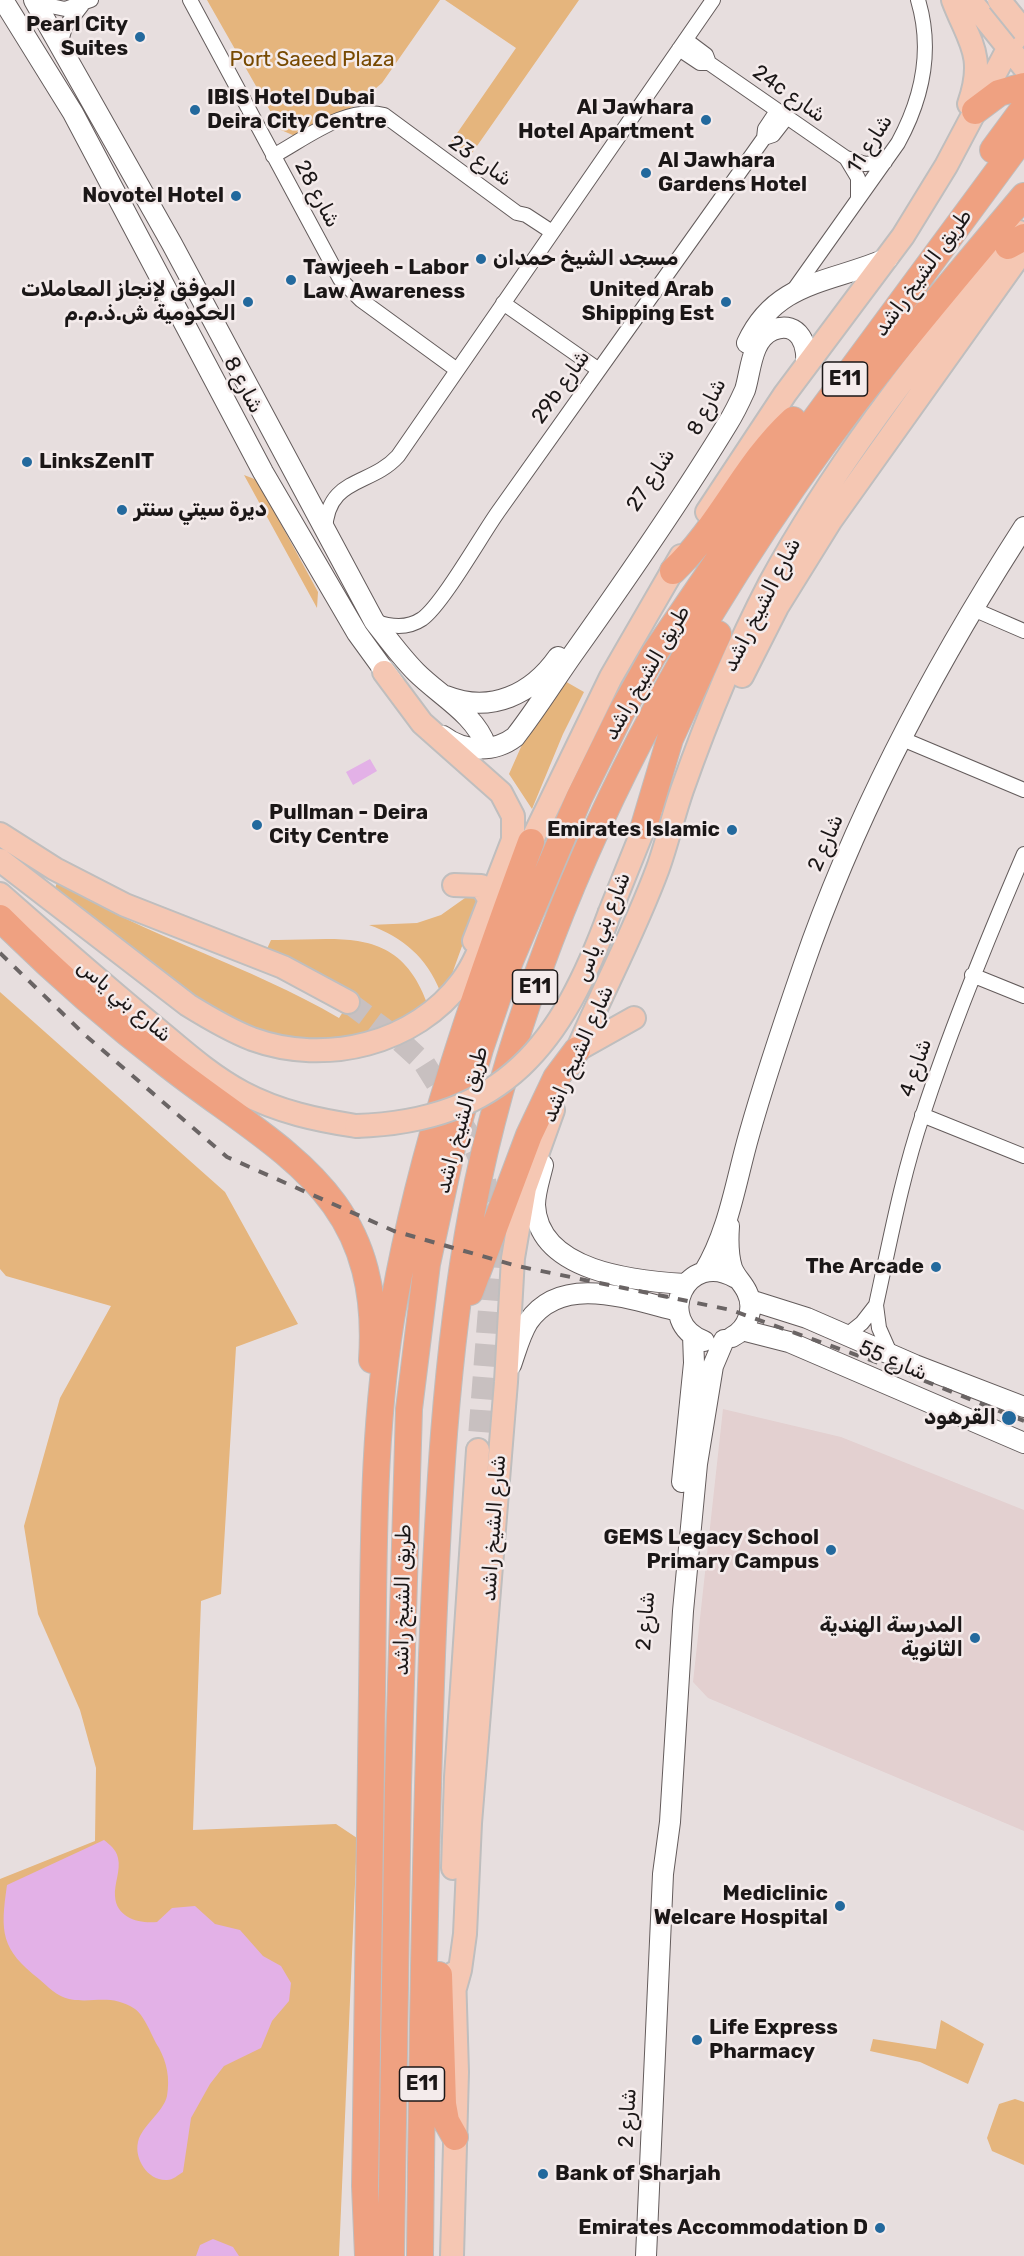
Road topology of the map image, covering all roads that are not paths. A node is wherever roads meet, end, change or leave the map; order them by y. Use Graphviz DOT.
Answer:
graph roads {
  1 [pos="3,0"];
  2 [pos="190,0"];
  3 [pos="713,0"];
  4 [pos="918,0"];
  5 [pos="953,0"];
  6 [pos="999,0"];
  7 [pos="35,2"];
  8 [pos="87,3"];
  9 [pos="974,5"];
  10 [pos="1024,20"];
  11 [pos="1024,29"];
  12 [pos="682,44"];
  13 [pos="60,45"];
  14 [pos="1016,49"];
  15 [pos="1024,67"];
  16 [pos="1024,86"];
  17 [pos="1024,108"];
  18 [pos="975,111"];
  19 [pos="73,113"];
  20 [pos="782,114"];
  21 [pos="1024,136"];
  22 [pos="846,158"];
  23 [pos="275,160"];
  24 [pos="885,162"];
  25 [pos="946,166"];
  26 [pos="1024,196"];
  27 [pos="857,201"];
  28 [pos="147,203"];
  29 [pos="1024,226"];
  30 [pos="550,236"];
  31 [pos="1019,244"];
  32 [pos="888,258"];
  33 [pos="793,291"];
  34 [pos="503,303"];
  35 [pos="459,367"];
  36 [pos="805,368"];
  37 [pos="599,370"];
  38 [pos="793,420"];
  39 [pos="238,427"];
  40 [pos="842,464"];
  41 [pos="1024,527"];
  42 [pos="329,540"];
  43 [pos="747,557"];
  44 [pos="673,571"];
  45 [pos="973,609"];
  46 [pos="374,621"];
  47 [pos="671,627"];
  48 [pos="1024,631"];
  49 [pos="389,678"];
  50 [pos="435,691"];
  51 [pos="461,712"];
  52 [pos="900,738"];
  53 [pos="486,746"];
  54 [pos="1024,790"];
  55 [pos="674,821"];
  56 [pos="644,826"];
  57 [pos="0,834"];
  58 [pos="531,842"];
  59 [pos="1024,854"];
  60 [pos="0,860"];
  61 [pos="454,885"];
  62 [pos="0,894"];
  63 [pos="490,900"];
  64 [pos="0,918"];
  65 [pos="972,975"];
  66 [pos="1024,996"];
  67 [pos="446,999"];
  68 [pos="348,1002"];
  69 [pos="634,1018"];
  70 [pos="577,1050"];
  71 [pos="931,1090"];
  72 [pos="555,1104"];
  73 [pos="922,1115"];
  74 [pos="951,1126"];
  75 [pos="1024,1156"];
  76 [pos="730,1203"];
  77 [pos="426,1264"];
  78 [pos="704,1272"];
  79 [pos="736,1278"];
  80 [pos="685,1284"];
  81 [pos="750,1300"];
  82 [pos="876,1305"];
  83 [pos="678,1311"];
  84 [pos="742,1330"];
  85 [pos="455,1335"];
  86 [pos="693,1335"];
  87 [pos="847,1335"];
  88 [pos="724,1340"];
  89 [pos="887,1352"];
  90 [pos="855,1371"];
  91 [pos="506,1382"];
  92 [pos="1024,1407"];
  93 [pos="1024,1443"];
  94 [pos="478,1450"];
  95 [pos="378,1468"];
  96 [pos="373,1551"];
  97 [pos="663,1874"];
  98 [pos="423,1912"];
  99 [pos="454,1988"];
  100 [pos="455,2137"];
  101 [pos="365,2186"];
  102 [pos="358,2256"];
  103 [pos="368,2256"];
  104 [pos="391,2256"];
  105 [pos="420,2256"];
  106 [pos="452,2256"];
  107 [pos="646,2256"];
  1 -- 19 [label="street, شارع 8"];
  2 -- 23 [label="street, شارع 28"];
  3 -- 12 [label="street"];
  4 -- 24 [label="street, شارع 11"];
  5 -- 25 [label="main road"];
  6 -- 11 [label="main road, bridge"];
  7 -- 8 [label="street"];
  7 -- 13 [label="street, شارع 8"];
  8 -- 13 [label="street"];
  9 -- 10 [label="main road"];
  9 -- 14 [label="main road"];
  11 -- 14 [label="main road"];
  12 -- 20 [label="street, 24c شارع"];
  12 -- 30 [label="street"];
  13 -- 28 [label="street, شارع 8"];
  14 -- 15 [label="main road"];
  14 -- 18 [label="main road"];
  16 -- 18 [label="highway"];
  17 -- 38 [label="highway"];
  18 -- 25 [label="main road"];
  19 -- 28 [label="street"];
  19 -- 39 [label="street, شارع 8"];
  20 -- 22 [label="street, 24c شارع"];
  20 -- 37 [label="street, 29b شارع"];
  21 -- 47 [label="highway, طريق الشيخ راشد / E11"];
  22 -- 24 [label="street, 24c شارع"];
  22 -- 27 [label="street"];
  23 -- 30 [label="street, شارع 23"];
  23 -- 35 [label="street, شارع 28"];
  24 -- 27 [label="street, شارع 11"];
  25 -- 32 [label="main road"];
  26 -- 43 [label="highway, طريق الشيخ راشد / E11"];
  27 -- 33 [label="street, شارع 11"];
  28 -- 42 [label="street, شارع 8"];
  29 -- 31 [label="main road, شارع الشيخ راشد"];
  30 -- 34 [label="street"];
  31 -- 40 [label="main road, شارع الشيخ راشد"];
  31 -- 55 [label="main road"];
  32 -- 33 [label="street, شارع 27"];
  32 -- 36 [label="main road"];
  33 -- 50 [label="street, شارع 27"];
  34 -- 35 [label="street"];
  34 -- 37 [label="street"];
  35 -- 42 [label="street"];
  36 -- 44 [label="main road"];
  36 -- 53 [label="street, شارع 8"];
  37 -- 46 [label="street, 29b شارع"];
  38 -- 44 [label="highway"];
  38 -- 47 [label="highway"];
  39 -- 42 [label="street"];
  39 -- 49 [label="street, شارع 8"];
  40 -- 55 [label="main road, شارع الشيخ راشد"];
  40 -- 56 [label="main road, شارع بني ياس"];
  41 -- 45 [label="street, شارع 2"];
  42 -- 46 [label="street, شارع 8"];
  43 -- 56 [label="highway"];
  43 -- 85 [label="highway, طريق الشيخ راشد / E11"];
  44 -- 58 [label="main road"];
  45 -- 48 [label="street"];
  45 -- 52 [label="street, شارع 2"];
  46 -- 50 [label="street, شارع 8"];
  47 -- 77 [label="highway, طريق الشيخ راشد / E11"];
  49 -- 51 [label="street"];
  49 -- 53 [label="street, شارع 8"];
  49 -- 63 [label="main road"];
  50 -- 51 [label="street, شارع 8"];
  51 -- 53 [label="street, شارع 8"];
  52 -- 54 [label="street"];
  52 -- 76 [label="street, شارع 2"];
  55 -- 70 [label="main road, شارع الشيخ راشد"];
  56 -- 62 [label="main road, شارع بني ياس, bridge"];
  57 -- 68 [label="main road"];
  58 -- 67 [label="main road"];
  58 -- 95 [label="highway"];
  59 -- 65 [label="street, شارع 4"];
  60 -- 67 [label="main road"];
  61 -- 63 [label="main road"];
  63 -- 67 [label="main road"];
  64 -- 96 [label="highway"];
  65 -- 66 [label="street"];
  65 -- 71 [label="street, شارع 4"];
  69 -- 70 [label="main road"];
  70 -- 72 [label="main road, شارع الشيخ راشد"];
  70 -- 85 [label="highway"];
  71 -- 73 [label="street, شارع 4"];
  71 -- 74 [label="street"];
  72 -- 80 [label="street"];
  72 -- 91 [label="main road, شارع الشيخ راشد"];
  73 -- 74 [label="street"];
  73 -- 82 [label="street, شارع 4"];
  74 -- 75 [label="street"];
  76 -- 78 [label="street, شارع 2"];
  76 -- 79 [label="street, شارع 2"];
  77 -- 95 [label="highway"];
  77 -- 104 [label="highway, طريق الشيخ راشد / E11"];
  78 -- 79 [label="street"];
  78 -- 80 [label="street"];
  79 -- 81 [label="street"];
  80 -- 83 [label="street"];
  81 -- 84 [label="street"];
  81 -- 87 [label="street, شارع 55"];
  82 -- 87 [label="street, شارع 4"];
  82 -- 89 [label="street, شارع 4"];
  83 -- 86 [label="street"];
  83 -- 91 [label="street"];
  84 -- 88 [label="street"];
  84 -- 90 [label="street, شارع 55"];
  85 -- 98 [label="highway, طريق الشيخ راشد / E11"];
  86 -- 88 [label="street"];
  86 -- 97 [label="street, شارع 2"];
  87 -- 89 [label="street, شارع 55"];
  88 -- 97 [label="street, شارع 2"];
  89 -- 90 [label="street"];
  89 -- 92 [label="street, شارع 55"];
  90 -- 93 [label="street, شارع 55"];
  91 -- 99 [label="main road, شارع الشيخ راشد"];
  94 -- 99 [label="main road"];
  95 -- 96 [label="highway"];
  96 -- 101 [label="highway"];
  97 -- 107 [label="street, شارع 2"];
  98 -- 100 [label="highway"];
  98 -- 105 [label="highway, طريق الشيخ راشد / E11"];
  99 -- 100 [label="main road"];
  100 -- 106 [label="main road"];
  101 -- 102 [label="highway"];
  101 -- 103 [label="highway"];
}
